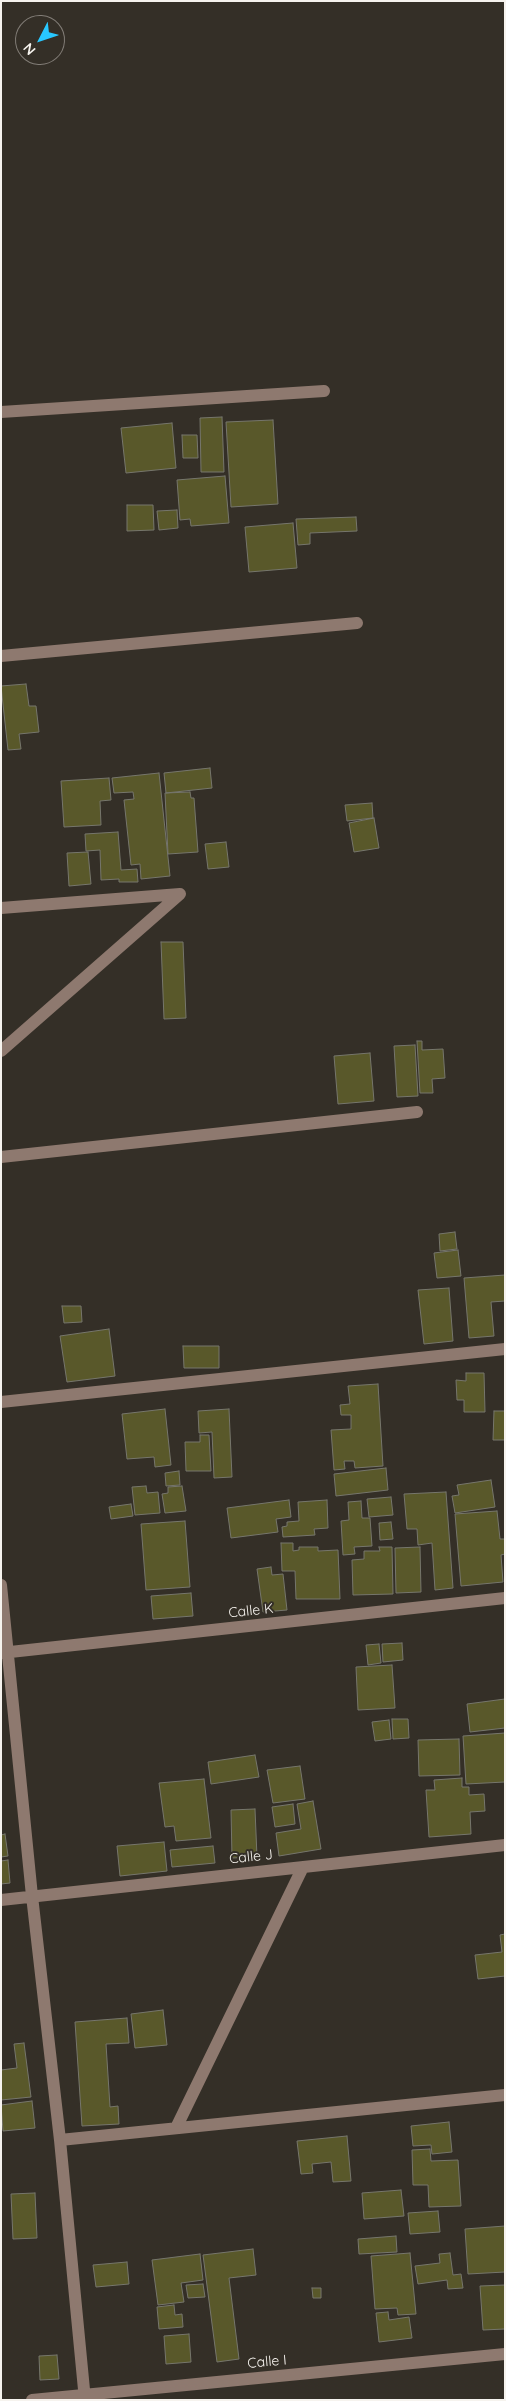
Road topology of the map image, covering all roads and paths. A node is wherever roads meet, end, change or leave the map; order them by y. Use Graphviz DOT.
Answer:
graph roads {
  1 [pos="324,391"];
  2 [pos="1,412"];
  3 [pos="357,623"];
  4 [pos="1,656"];
  5 [pos="1,908"];
  6 [pos="1,1051"];
  7 [pos="417,1112"];
  8 [pos="1,1157"];
  9 [pos="505,1349"];
  10 [pos="1,1402"];
  11 [pos="1,1585"];
  12 [pos="505,1598"];
  13 [pos="5,1653"];
  14 [pos="505,1845"];
  15 [pos="303,1866"];
  16 [pos="32,1896"];
  17 [pos="1,1900"];
  18 [pos="505,2095"];
  19 [pos="176,2128"];
  20 [pos="60,2140"];
  21 [pos="505,2354"];
  22 [pos="84,2397"];
  23 [pos="32,2400"];
  1 -- 2 [label="street"];
  3 -- 4 [label="street"];
  5 -- 6 [label="street"];
  7 -- 8 [label="street"];
  9 -- 10 [label="street"];
  11 -- 13 [label="street"];
  12 -- 13 [label="street, Calle K"];
  13 -- 16 [label="street"];
  14 -- 15 [label="street, Calle J"];
  15 -- 16 [label="street, Calle J"];
  15 -- 19 [label="street"];
  16 -- 17 [label="street, Calle J"];
  16 -- 20 [label="street"];
  18 -- 19 [label="street"];
  19 -- 20 [label="street"];
  20 -- 22 [label="street"];
  21 -- 22 [label="street, Calle I"];
  22 -- 23 [label="street, Calle I"];
}
